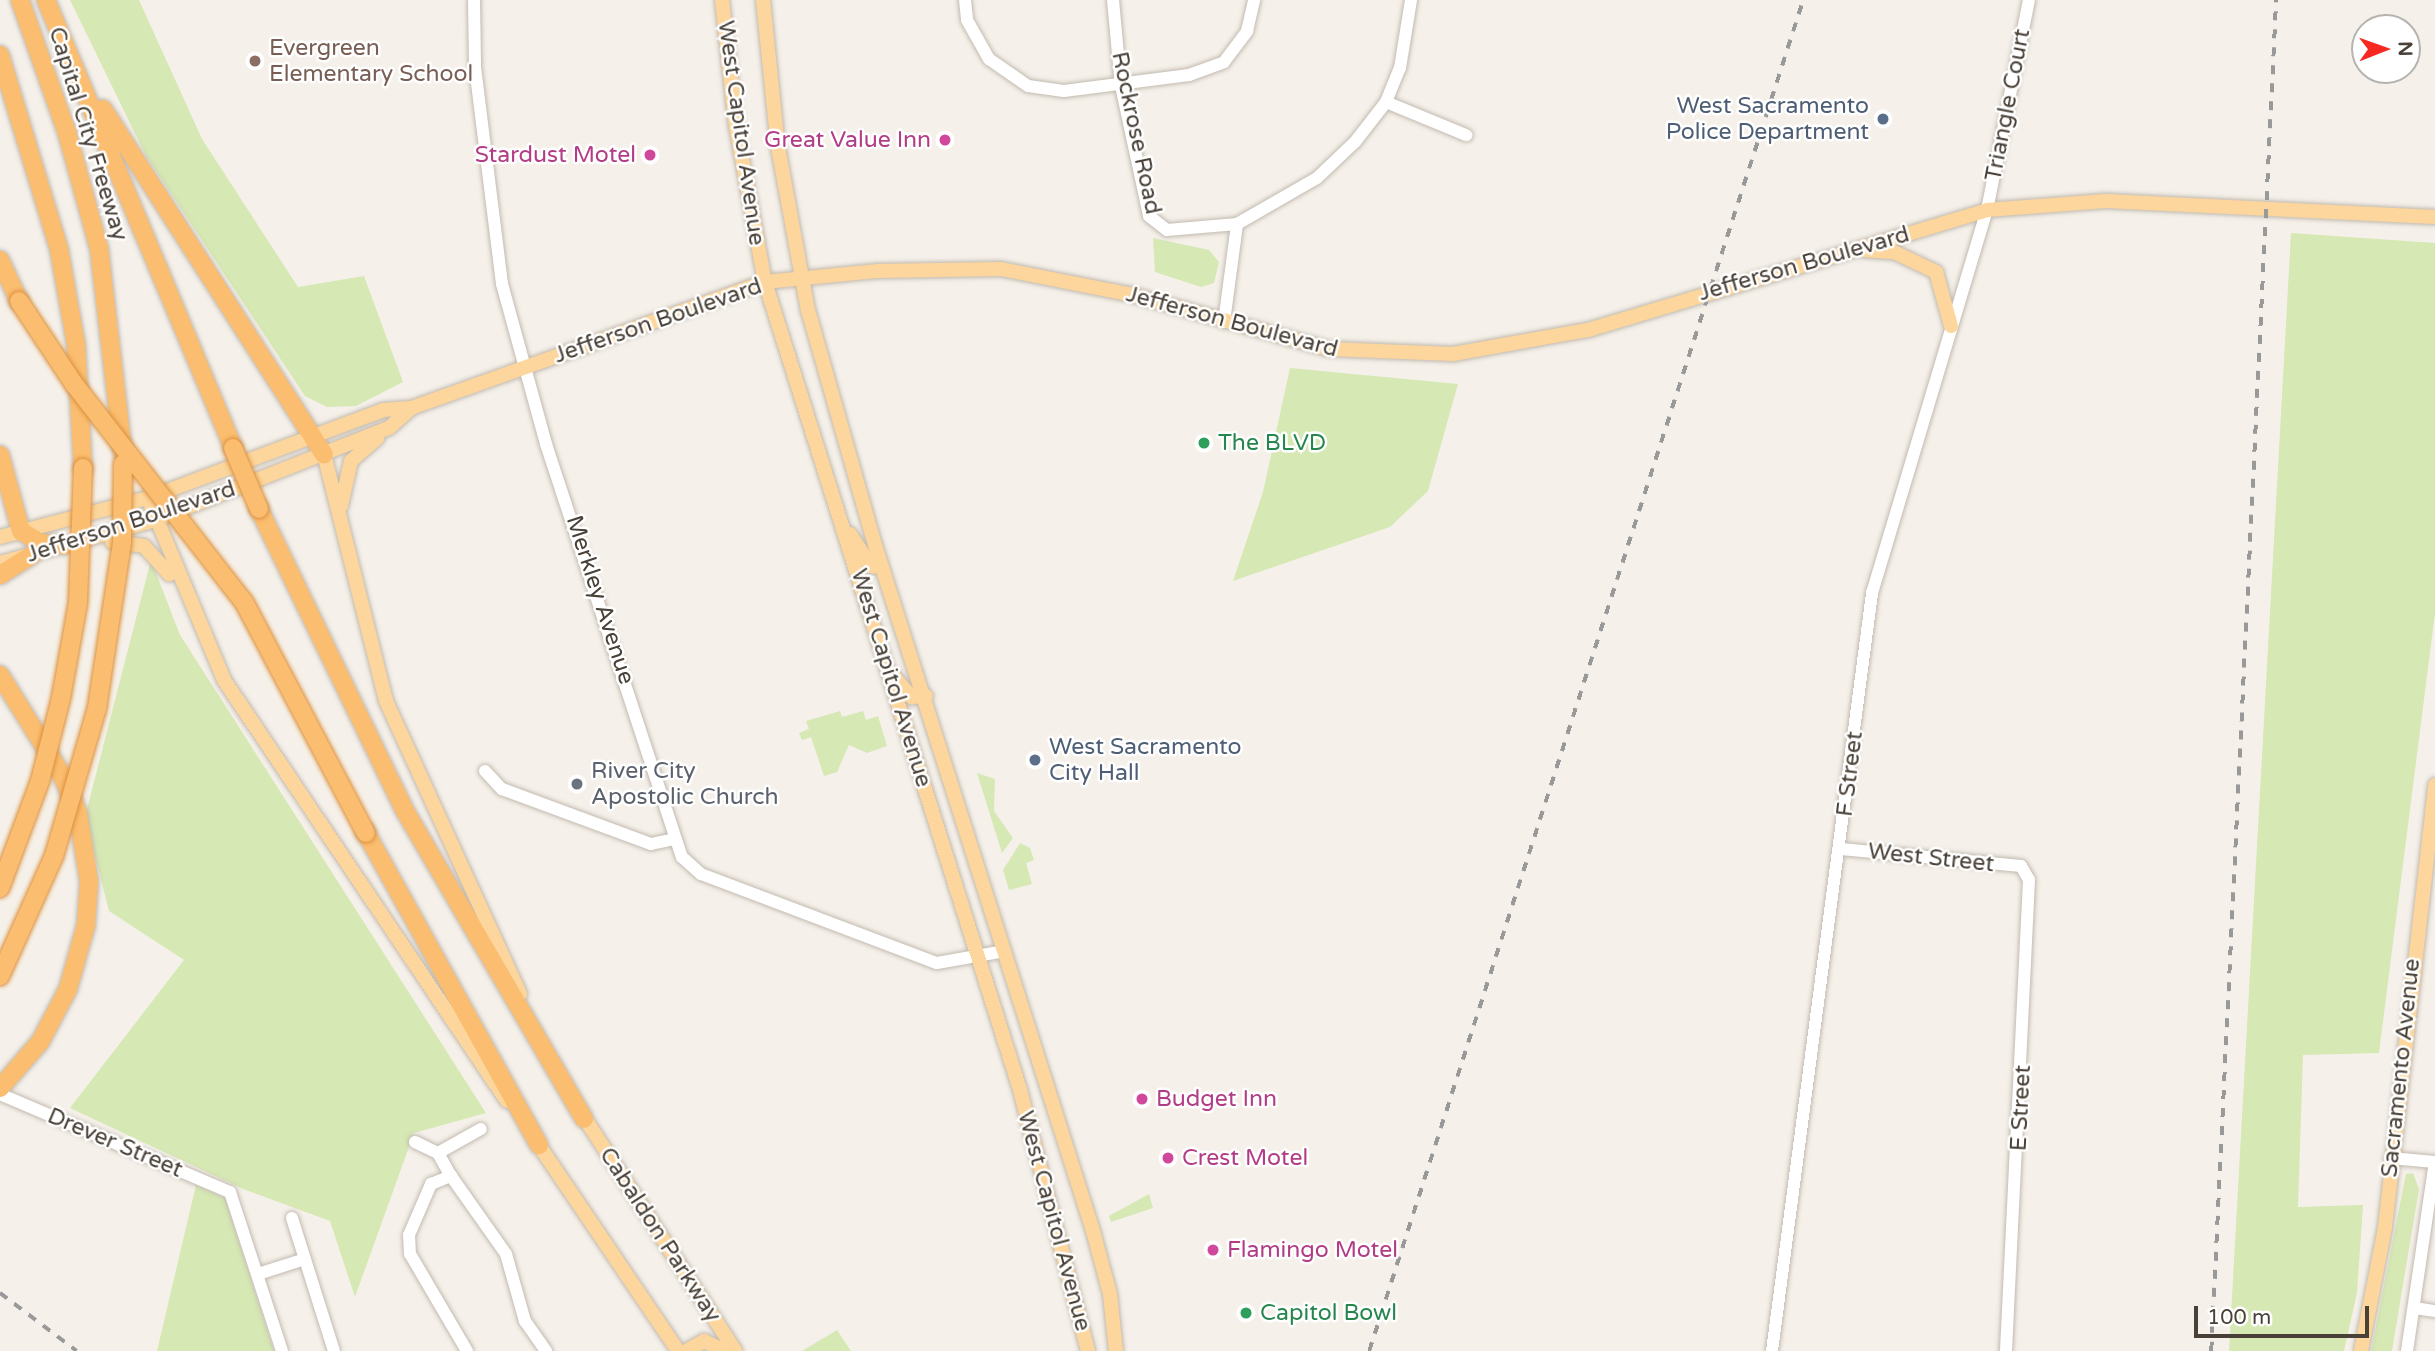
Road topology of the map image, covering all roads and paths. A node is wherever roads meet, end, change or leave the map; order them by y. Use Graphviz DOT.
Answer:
graph roads {
  1 [pos="20,0"];
  2 [pos="46,0"];
  3 [pos="474,0"];
  4 [pos="722,0"];
  5 [pos="763,0"];
  6 [pos="965,0"];
  7 [pos="1113,0"];
  8 [pos="1254,0"];
  9 [pos="1411,0"];
  10 [pos="2029,0"];
  11 [pos="0,55"];
  12 [pos="79,71"];
  13 [pos="1121,86"];
  14 [pos="1385,102"];
  15 [pos="1466,135"];
  16 [pos="1987,210"];
  17 [pos="2435,217"];
  18 [pos="1237,224"];
  19 [pos="1854,249"];
  20 [pos="0,260"];
  21 [pos="803,278"];
  22 [pos="765,282"];
  23 [pos="1224,322"];
  24 [pos="1951,326"];
  25 [pos="525,366"];
  26 [pos="411,408"];
  27 [pos="389,428"];
  28 [pos="318,436"];
  29 [pos="324,454"];
  30 [pos="0,455"];
  31 [pos="148,498"];
  32 [pos="155,520"];
  33 [pos="841,521"];
  34 [pos="21,531"];
  35 [pos="0,537"];
  36 [pos="90,538"];
  37 [pos="344,538"];
  38 [pos="65,545"];
  39 [pos="32,555"];
  40 [pos="0,563"];
  41 [pos="883,567"];
  42 [pos="0,575"];
  43 [pos="192,614"];
  44 [pos="888,671"];
  45 [pos="0,675"];
  46 [pos="926,696"];
  47 [pos="485,771"];
  48 [pos="2435,785"];
  49 [pos="675,839"];
  50 [pos="1841,849"];
  51 [pos="2021,866"];
  52 [pos="0,887"];
  53 [pos="1005,951"];
  54 [pos="977,960"];
  55 [pos="0,976"];
  56 [pos="0,1088"];
  57 [pos="0,1094"];
  58 [pos="584,1119"];
  59 [pos="481,1129"];
  60 [pos="415,1142"];
  61 [pos="539,1145"];
  62 [pos="438,1153"];
  63 [pos="2390,1158"];
  64 [pos="2435,1162"];
  65 [pos="451,1176"];
  66 [pos="292,1218"];
  67 [pos="305,1259"];
  68 [pos="258,1274"];
  69 [pos="2415,1308"];
  70 [pos="2435,1311"];
  71 [pos="282,1351"];
  72 [pos="334,1351"];
  73 [pos="467,1351"];
  74 [pos="546,1351"];
  75 [pos="678,1351"];
  76 [pos="686,1351"];
  77 [pos="725,1351"];
  78 [pos="735,1351"];
  79 [pos="1087,1351"];
  80 [pos="1116,1351"];
  81 [pos="1772,1351"];
  82 [pos="2006,1351"];
  83 [pos="2361,1351"];
  84 [pos="2407,1351"];
  1 -- 55 [label="highway, Capital City Freeway, bridge"];
  2 -- 12 [label="highway"];
  3 -- 25 [label="street, Merkley Avenue"];
  4 -- 22 [label="main road, West Capitol Avenue"];
  5 -- 21 [label="main road, West Capitol Avenue"];
  6 -- 13 [label="street"];
  7 -- 13 [label="street, Rockrose Road"];
  8 -- 13 [label="street"];
  9 -- 14 [label="street"];
  10 -- 16 [label="street, Triangle Court"];
  11 -- 52 [label="highway, bridge"];
  12 -- 28 [label="highway"];
  12 -- 58 [label="highway, bridge"];
  13 -- 18 [label="street, Rockrose Road"];
  14 -- 15 [label="street"];
  14 -- 18 [label="street"];
  16 -- 17 [label="main road, Jefferson Boulevard"];
  16 -- 19 [label="main road, Jefferson Boulevard"];
  16 -- 24 [label="street, F Street"];
  18 -- 23 [label="street"];
  19 -- 23 [label="main road, Jefferson Boulevard"];
  19 -- 24 [label="main road"];
  20 -- 61 [label="highway, bridge"];
  21 -- 22 [label="main road, Jefferson Boulevard"];
  21 -- 23 [label="main road, Jefferson Boulevard"];
  21 -- 41 [label="main road, West Capitol Avenue"];
  22 -- 25 [label="main road, Jefferson Boulevard"];
  22 -- 33 [label="main road, West Capitol Avenue"];
  24 -- 50 [label="street, F Street"];
  25 -- 26 [label="main road, Jefferson Boulevard"];
  25 -- 49 [label="street, Merkley Avenue"];
  26 -- 27 [label="main road, Jefferson Boulevard"];
  26 -- 28 [label="main road, Jefferson Boulevard"];
  27 -- 29 [label="main road, Jefferson Boulevard"];
  27 -- 37 [label="main road"];
  28 -- 29 [label="highway"];
  28 -- 31 [label="main road, Jefferson Boulevard"];
  29 -- 32 [label="main road, Jefferson Boulevard"];
  29 -- 37 [label="main road, Cabaldon Parkway"];
  30 -- 34 [label="highway"];
  31 -- 32 [label="main road"];
  31 -- 34 [label="main road, Jefferson Boulevard"];
  32 -- 36 [label="main road, Jefferson Boulevard"];
  32 -- 43 [label="main road"];
  33 -- 41 [label="main road"];
  33 -- 44 [label="main road, West Capitol Avenue"];
  34 -- 35 [label="main road, Jefferson Boulevard"];
  34 -- 38 [label="highway"];
  36 -- 38 [label="main road, Jefferson Boulevard"];
  36 -- 43 [label="main road"];
  37 -- 58 [label="main road, Cabaldon Parkway"];
  38 -- 39 [label="main road, Jefferson Boulevard"];
  39 -- 40 [label="main road, Jefferson Boulevard"];
  39 -- 42 [label="highway"];
  41 -- 46 [label="main road, West Capitol Avenue"];
  43 -- 61 [label="main road"];
  44 -- 46 [label="main road"];
  44 -- 54 [label="main road, West Capitol Avenue"];
  45 -- 56 [label="highway"];
  46 -- 53 [label="main road, West Capitol Avenue"];
  47 -- 49 [label="street"];
  48 -- 63 [label="main road, Sacramento Avenue"];
  49 -- 54 [label="street, Merkley Avenue"];
  50 -- 51 [label="street, West Street"];
  50 -- 81 [label="street, F Street"];
  51 -- 82 [label="street, E Street"];
  53 -- 54 [label="street, Merkley Avenue"];
  53 -- 80 [label="main road, West Capitol Avenue"];
  54 -- 79 [label="main road, West Capitol Avenue"];
  57 -- 68 [label="street, Drever Street"];
  58 -- 78 [label="main road, Cabaldon Parkway"];
  59 -- 62 [label="street"];
  60 -- 62 [label="street"];
  61 -- 75 [label="main road"];
  62 -- 65 [label="street"];
  63 -- 64 [label="street"];
  63 -- 83 [label="main road, Sacramento Avenue"];
  64 -- 69 [label="street"];
  65 -- 73 [label="street"];
  65 -- 74 [label="street"];
  66 -- 67 [label="street"];
  67 -- 68 [label="street"];
  67 -- 72 [label="street"];
  68 -- 71 [label="street"];
  69 -- 70 [label="street"];
  69 -- 84 [label="street"];
  76 -- 77 [label="main road"];
}
